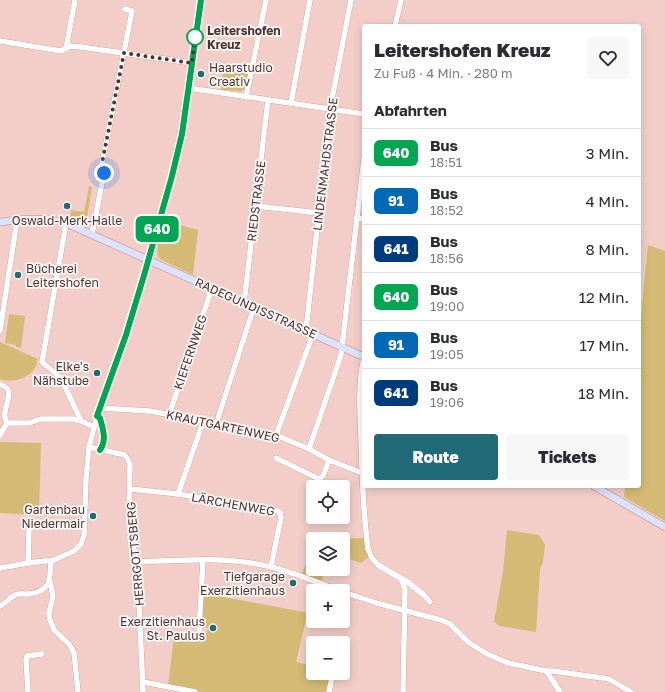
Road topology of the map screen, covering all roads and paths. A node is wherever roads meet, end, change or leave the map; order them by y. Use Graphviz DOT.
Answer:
graph roads {
  1 [pos="75,0"];
  2 [pos="201,0"];
  3 [pos="266,0"];
  4 [pos="310,0"];
  5 [pos="351,0"];
  6 [pos="401,0"];
  7 [pos="125,9"];
  8 [pos="395,24"];
  9 [pos="0,41"];
  10 [pos="66,48"];
  11 [pos="124,53"];
  12 [pos="192,63"];
  13 [pos="188,88"];
  14 [pos="246,97"];
  15 [pos="268,100"];
  16 [pos="291,103"];
  17 [pos="330,108"];
  18 [pos="362,114"];
  19 [pos="362,173"];
  20 [pos="256,206"];
  21 [pos="319,213"];
  22 [pos="356,218"];
  23 [pos="362,219"];
  24 [pos="17,220"];
  25 [pos="0,222"];
  26 [pos="66,223"];
  27 [pos="92,234"];
  28 [pos="149,260"];
  29 [pos="212,288"];
  30 [pos="244,303"];
  31 [pos="254,307"];
  32 [pos="306,330"];
  33 [pos="0,331"];
  34 [pos="313,334"];
  35 [pos="342,346"];
  36 [pos="362,356"];
  37 [pos="362,367"];
  38 [pos="0,384"];
  39 [pos="100,408"];
  40 [pos="169,415"];
  41 [pos="81,421"];
  42 [pos="203,422"];
  43 [pos="7,423"];
  44 [pos="216,424"];
  45 [pos="94,427"];
  46 [pos="0,435"];
  47 [pos="276,435"];
  48 [pos="89,447"];
  49 [pos="310,449"];
  50 [pos="276,458"];
  51 [pos="329,460"];
  52 [pos="362,473"];
  53 [pos="363,488"];
  54 [pos="597,488"];
  55 [pos="130,489"];
  56 [pos="178,494"];
  57 [pos="665,527"];
  58 [pos="29,530"];
  59 [pos="203,560"];
  60 [pos="51,561"];
  61 [pos="136,562"];
  62 [pos="28,563"];
  63 [pos="271,567"];
  64 [pos="0,568"];
  65 [pos="401,578"];
  66 [pos="50,581"];
  67 [pos="321,584"];
  68 [pos="350,594"];
  69 [pos="430,602"];
  70 [pos="0,606"];
  71 [pos="404,611"];
  72 [pos="199,630"];
  73 [pos="42,654"];
  74 [pos="546,672"];
  75 [pos="332,680"];
  76 [pos="142,682"];
  77 [pos="28,692"];
  78 [pos="78,692"];
  79 [pos="143,692"];
  80 [pos="195,692"];
  81 [pos="329,692"];
  82 [pos="403,692"];
  83 [pos="560,692"];
  84 [pos="631,692"];
  1 -- 10 [label="street"];
  2 -- 12 [label="street"];
  3 -- 14 [label="street"];
  4 -- 16 [label="street"];
  5 -- 17 [label="street, LINDENMAHDSTRASSE"];
  6 -- 8 [label="street"];
  7 -- 11 [label="street"];
  9 -- 10 [label="street"];
  10 -- 11 [label="street"];
  11 -- 12 [label="street"];
  11 -- 27 [label="street"];
  12 -- 13 [label="street"];
  13 -- 14 [label="street"];
  13 -- 28 [label="street"];
  14 -- 15 [label="street"];
  15 -- 16 [label="street"];
  15 -- 20 [label="street, RIEDSTRASSE"];
  16 -- 17 [label="street"];
  17 -- 18 [label="street"];
  17 -- 21 [label="street, LINDENMAHDSTRASSE"];
  19 -- 22 [label="street"];
  20 -- 21 [label="street"];
  20 -- 30 [label="street, RIEDSTRASSE"];
  21 -- 32 [label="street, LINDENMAHDSTRASSE"];
  22 -- 23 [label="street"];
  22 -- 35 [label="street"];
  24 -- 25 [label="street, RADEGUNDISSTRASSE"];
  24 -- 26 [label="street, RADEGUNDISSTRASSE"];
  24 -- 33 [label="street"];
  26 -- 27 [label="street, RADEGUNDISSTRASSE"];
  26 -- 41 [label="street"];
  27 -- 28 [label="street, RADEGUNDISSTRASSE"];
  28 -- 29 [label="street, RADEGUNDISSTRASSE"];
  28 -- 39 [label="street"];
  29 -- 30 [label="street, RADEGUNDISSTRASSE"];
  29 -- 40 [label="street, KIEFERNWEG"];
  30 -- 31 [label="street, RADEGUNDISSTRASSE"];
  31 -- 32 [label="street, RADEGUNDISSTRASSE"];
  31 -- 44 [label="street"];
  32 -- 34 [label="street, RADEGUNDISSTRASSE"];
  34 -- 35 [label="street, RADEGUNDISSTRASSE"];
  34 -- 47 [label="street"];
  35 -- 36 [label="street, RADEGUNDISSTRASSE"];
  35 -- 49 [label="street"];
  37 -- 52 [label="street"];
  38 -- 43 [label="street"];
  39 -- 40 [label="street, KRAUTGARTENWEG"];
  39 -- 45 [label="street"];
  40 -- 42 [label="street, KRAUTGARTENWEG"];
  41 -- 43 [label="street"];
  41 -- 45 [label="street"];
  42 -- 44 [label="street, KRAUTGARTENWEG"];
  42 -- 56 [label="street"];
  43 -- 46 [label="street"];
  44 -- 47 [label="street, KRAUTGARTENWEG"];
  45 -- 48 [label="street"];
  47 -- 49 [label="street, KRAUTGARTENWEG"];
  48 -- 55 [label="street, HERRGOTTSBERG"];
  48 -- 60 [label="street"];
  49 -- 51 [label="street, KRAUTGARTENWEG"];
  50 -- 51 [label="street"];
  51 -- 52 [label="street, KRAUTGARTENWEG"];
  53 -- 65 [label="street"];
  54 -- 57 [label="street"];
  55 -- 56 [label="street, LÄRCHENWEG"];
  55 -- 61 [label="street, HERRGOTTSBERG"];
  56 -- 63 [label="street, LÄRCHENWEG"];
  58 -- 62 [label="street"];
  59 -- 61 [label="street"];
  59 -- 63 [label="street"];
  59 -- 72 [label="street"];
  60 -- 62 [label="street"];
  60 -- 66 [label="street"];
  61 -- 76 [label="street, HERRGOTTSBERG"];
  62 -- 64 [label="street"];
  63 -- 67 [label="street"];
  65 -- 69 [label="street"];
  65 -- 71 [label="street"];
  66 -- 70 [label="street"];
  66 -- 78 [label="street"];
  68 -- 71 [label="street"];
  71 -- 74 [label="street"];
  71 -- 82 [label="street"];
  73 -- 77 [label="street"];
  74 -- 83 [label="street"];
  74 -- 84 [label="street"];
  75 -- 81 [label="street"];
  76 -- 79 [label="street, HERRGOTTSBERG"];
  76 -- 80 [label="street"];
}
